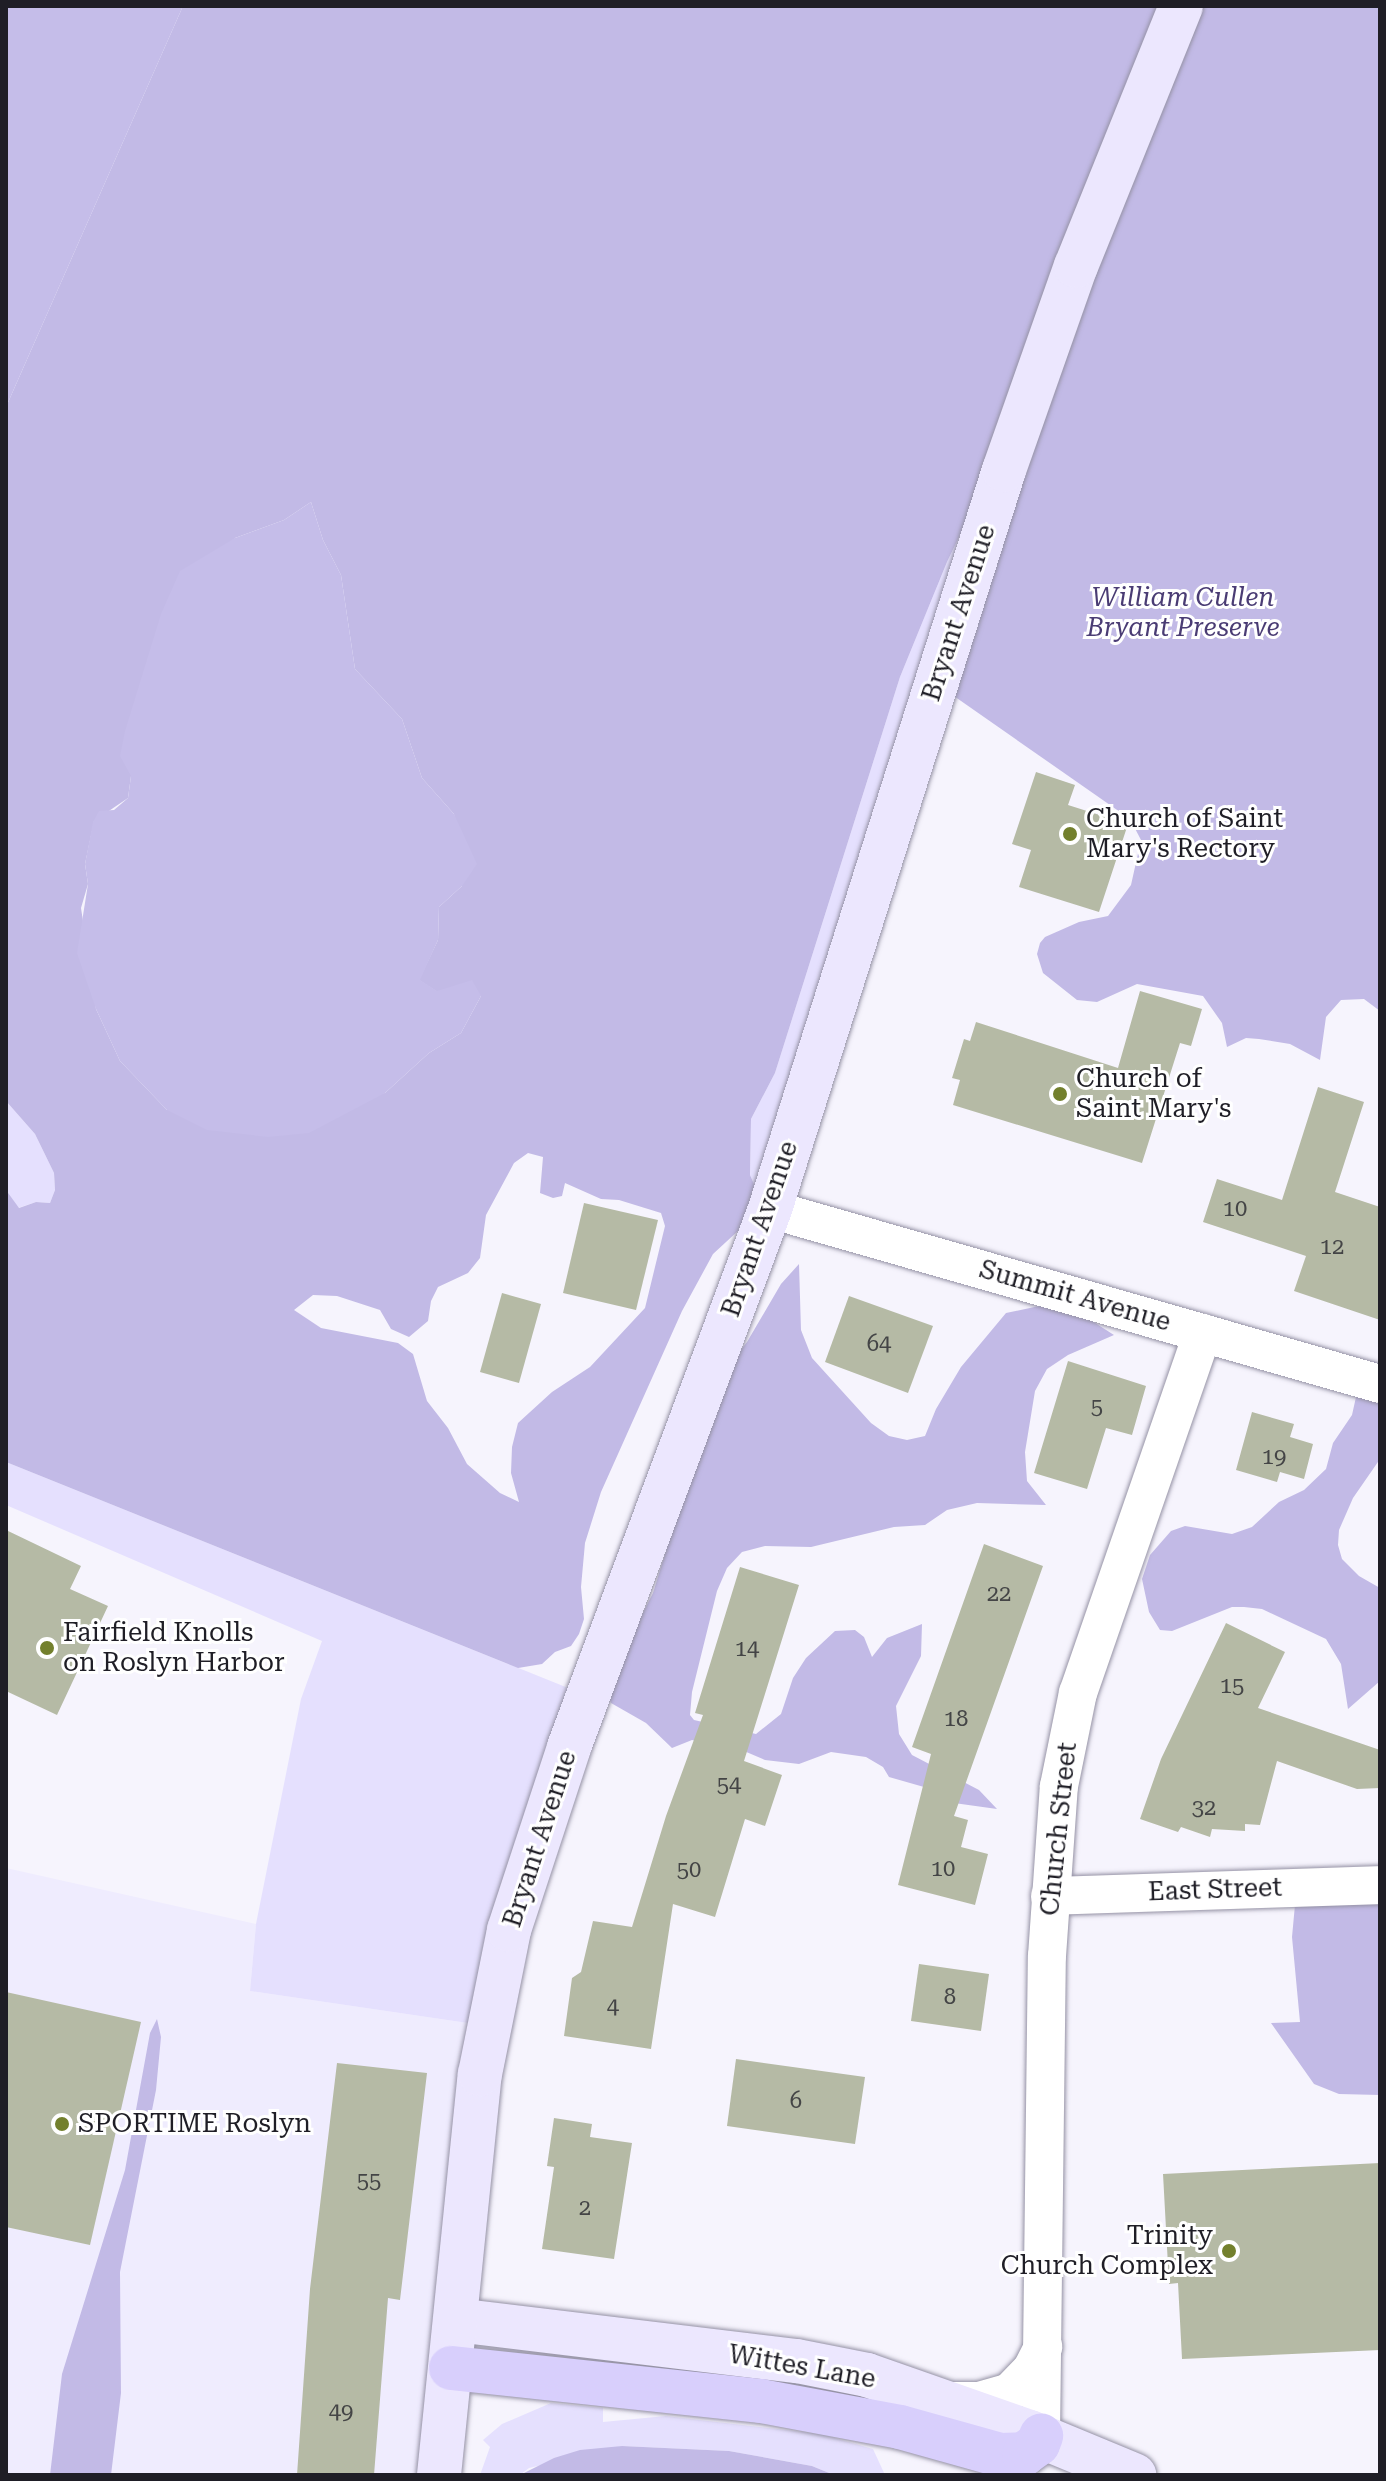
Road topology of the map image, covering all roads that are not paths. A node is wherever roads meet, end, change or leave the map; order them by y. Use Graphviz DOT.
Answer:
graph roads {
  1 [pos="1181,6"];
  2 [pos="770,1209"];
  3 [pos="1203,1333"];
  4 [pos="1380,1384"];
  5 [pos="1380,1885"];
  6 [pos="1050,1896"];
  7 [pos="456,2320"];
  8 [pos="1043,2347"];
  9 [pos="451,2368"];
  10 [pos="947,2401"];
  11 [pos="900,2427"];
  12 [pos="1041,2436"];
  13 [pos="439,2475"];
  14 [pos="932,2475"];
  15 [pos="1134,2475"];
  1 -- 2 [label="main road, Bryant Avenue"];
  2 -- 3 [label="street, Summit Avenue"];
  2 -- 7 [label="main road, Bryant Avenue"];
  3 -- 4 [label="street, Summit Avenue"];
  3 -- 6 [label="street, Church Street"];
  5 -- 6 [label="street, East Street"];
  6 -- 8 [label="street, Church Street"];
  7 -- 9 [label="main road, Bryant Avenue"];
  7 -- 10 [label="main road, Wittes Lane"];
  8 -- 10 [label="street"];
  8 -- 12 [label="street, Church Street"];
  9 -- 11 [label="main road"];
  9 -- 13 [label="main road, Bryant Avenue"];
  10 -- 12 [label="main road, Wittes Lane"];
  11 -- 12 [label="main road"];
  11 -- 14 [label="main road"];
  12 -- 15 [label="main road, Wittes Lane"];
}
